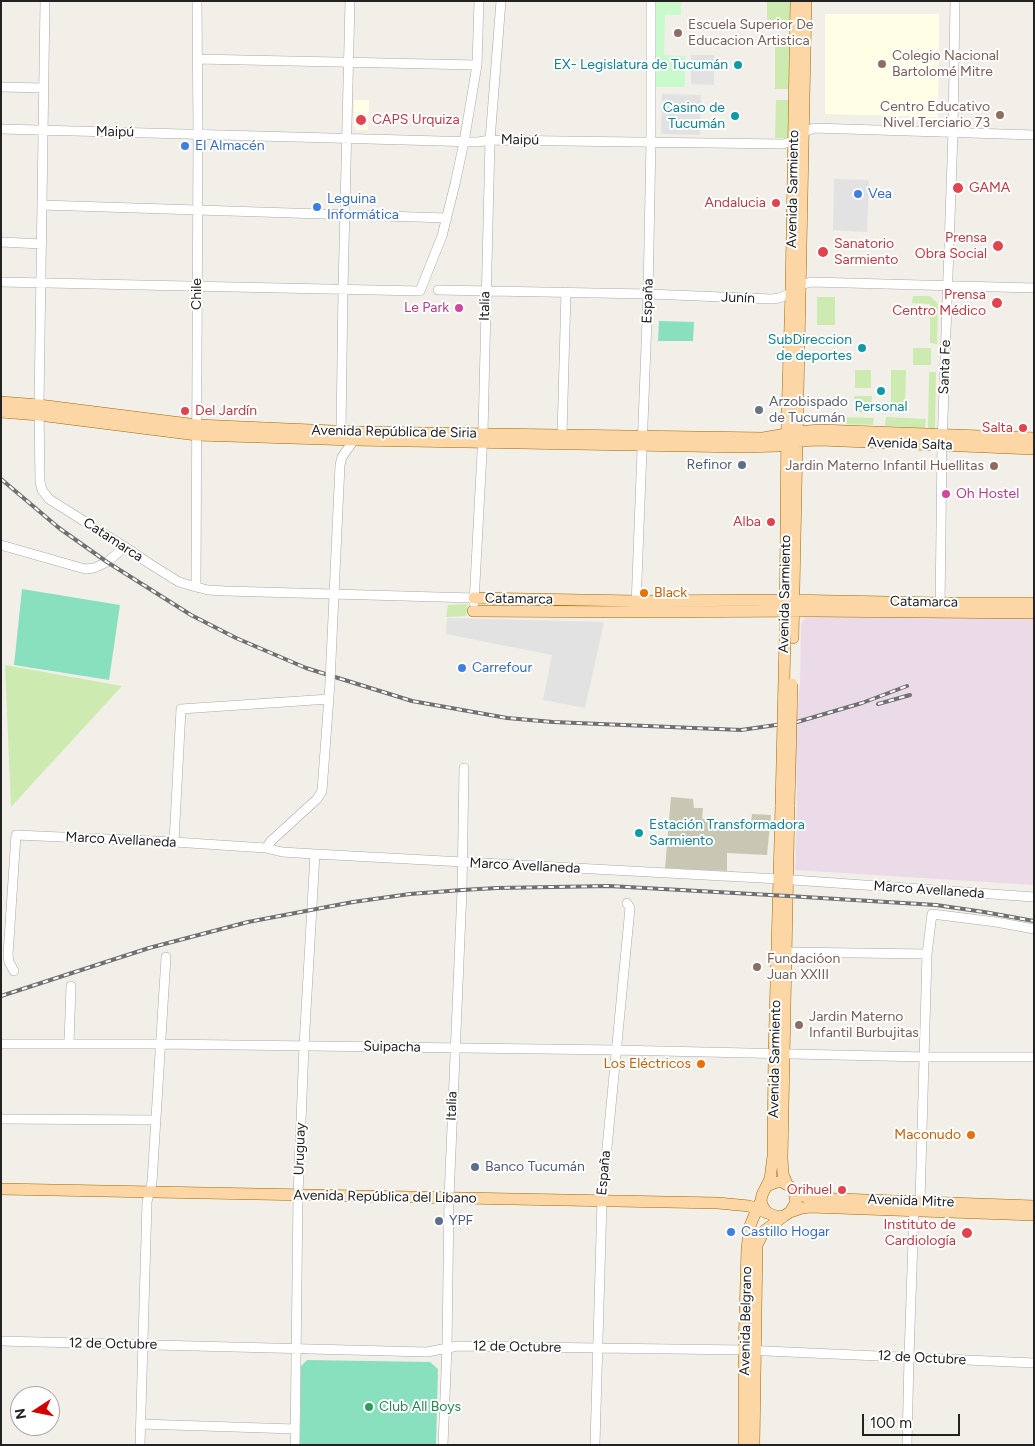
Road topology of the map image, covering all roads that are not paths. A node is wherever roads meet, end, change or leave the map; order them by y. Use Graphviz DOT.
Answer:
graph roads {
  1 [pos="45,1"];
  2 [pos="197,1"];
  3 [pos="350,1"];
  4 [pos="479,1"];
  5 [pos="501,1"];
  6 [pos="651,1"];
  7 [pos="796,1"];
  8 [pos="806,1"];
  9 [pos="955,1"];
  10 [pos="197,59"];
  11 [pos="348,62"];
  12 [pos="477,65"];
  13 [pos="1,88"];
  14 [pos="43,88"];
  15 [pos="1,129"];
  16 [pos="43,130"];
  17 [pos="804,132"];
  18 [pos="953,132"];
  19 [pos="198,134"];
  20 [pos="1034,135"];
  21 [pos="346,139"];
  22 [pos="490,140"];
  23 [pos="794,141"];
  24 [pos="464,142"];
  25 [pos="651,142"];
  26 [pos="42,205"];
  27 [pos="197,210"];
  28 [pos="344,214"];
  29 [pos="447,218"];
  30 [pos="1,242"];
  31 [pos="42,244"];
  32 [pos="1,282"];
  33 [pos="41,283"];
  34 [pos="197,285"];
  35 [pos="800,285"];
  36 [pos="947,286"];
  37 [pos="1034,288"];
  38 [pos="343,289"];
  39 [pos="438,290"];
  40 [pos="486,290"];
  41 [pos="566,292"];
  42 [pos="791,293"];
  43 [pos="648,294"];
  44 [pos="1,402"];
  45 [pos="39,410"];
  46 [pos="1,412"];
  47 [pos="792,415"];
  48 [pos="197,430"];
  49 [pos="348,434"];
  50 [pos="562,435"];
  51 [pos="820,435"];
  52 [pos="482,438"];
  53 [pos="792,438"];
  54 [pos="1034,438"];
  55 [pos="642,440"];
  56 [pos="943,441"];
  57 [pos="761,442"];
  58 [pos="1034,449"];
  59 [pos="792,466"];
  60 [pos="1,545"];
  61 [pos="125,547"];
  62 [pos="196,587"];
  63 [pos="335,594"];
  64 [pos="474,598"];
  65 [pos="1034,603"];
  66 [pos="789,605"];
  67 [pos="636,607"];
  68 [pos="940,607"];
  69 [pos="473,611"];
  70 [pos="812,611"];
  71 [pos="765,612"];
  72 [pos="1034,613"];
  73 [pos="789,634"];
  74 [pos="329,699"];
  75 [pos="464,768"];
  76 [pos="174,842"];
  77 [pos="266,848"];
  78 [pos="316,854"];
  79 [pos="463,863"];
  80 [pos="784,880"];
  81 [pos="1034,897"];
  82 [pos="627,903"];
  83 [pos="1034,929"];
  84 [pos="786,952"];
  85 [pos="927,954"];
  86 [pos="166,957"];
  87 [pos="14,971"];
  88 [pos="71,986"];
  89 [pos="69,1043"];
  90 [pos="1,1044"];
  91 [pos="160,1044"];
  92 [pos="304,1046"];
  93 [pos="454,1048"];
  94 [pos="616,1050"];
  95 [pos="779,1054"];
  96 [pos="925,1057"];
  97 [pos="1034,1057"];
  98 [pos="1,1119"];
  99 [pos="155,1120"];
  100 [pos="767,1186"];
  101 [pos="789,1186"];
  102 [pos="1,1190"];
  103 [pos="149,1193"];
  104 [pos="298,1196"];
  105 [pos="449,1198"];
  106 [pos="602,1200"];
  107 [pos="738,1204"];
  108 [pos="917,1206"];
  109 [pos="1034,1206"];
  110 [pos="762,1207"];
  111 [pos="787,1214"];
  112 [pos="1034,1215"];
  113 [pos="750,1226"];
  114 [pos="1,1341"];
  115 [pos="143,1344"];
  116 [pos="296,1348"];
  117 [pos="447,1348"];
  118 [pos="598,1348"];
  119 [pos="750,1350"];
  120 [pos="909,1357"];
  121 [pos="1034,1363"];
  122 [pos="141,1424"];
  123 [pos="296,1429"];
  124 [pos="140,1445"];
  125 [pos="295,1445"];
  126 [pos="443,1445"];
  127 [pos="595,1445"];
  128 [pos="744,1445"];
  129 [pos="754,1445"];
  130 [pos="907,1445"];
  1 -- 14 [label="street"];
  2 -- 10 [label="street, Chile"];
  3 -- 11 [label="street"];
  4 -- 12 [label="street"];
  5 -- 22 [label="street, Italia"];
  6 -- 25 [label="street, España"];
  7 -- 23 [label="main road, Avenida Sarmiento"];
  8 -- 17 [label="main road, Avenida Sarmiento"];
  9 -- 18 [label="street, Santa Fe"];
  10 -- 11 [label="street"];
  10 -- 19 [label="street, Chile"];
  11 -- 12 [label="street"];
  11 -- 21 [label="street"];
  12 -- 24 [label="street"];
  13 -- 14 [label="street"];
  14 -- 16 [label="street"];
  15 -- 16 [label="street, Maipú"];
  16 -- 19 [label="street, Maipú"];
  16 -- 26 [label="street"];
  17 -- 18 [label="street"];
  17 -- 23 [label="street"];
  17 -- 35 [label="main road, Avenida Sarmiento"];
  18 -- 20 [label="street"];
  18 -- 36 [label="street, Santa Fe"];
  19 -- 21 [label="street, Maipú"];
  19 -- 27 [label="street, Chile"];
  21 -- 24 [label="street, Maipú"];
  21 -- 28 [label="street"];
  22 -- 24 [label="street, Maipú"];
  22 -- 25 [label="street, Maipú"];
  22 -- 40 [label="street, Italia"];
  23 -- 25 [label="street, Maipú"];
  23 -- 42 [label="main road, Avenida Sarmiento"];
  24 -- 29 [label="street"];
  25 -- 43 [label="street, España"];
  26 -- 27 [label="street"];
  26 -- 31 [label="street"];
  27 -- 28 [label="street"];
  27 -- 34 [label="street, Chile"];
  28 -- 29 [label="street"];
  28 -- 38 [label="street"];
  29 -- 38 [label="street"];
  30 -- 31 [label="street"];
  31 -- 33 [label="street"];
  32 -- 33 [label="street"];
  33 -- 34 [label="street"];
  33 -- 45 [label="street"];
  34 -- 38 [label="street"];
  34 -- 48 [label="street, Chile"];
  35 -- 36 [label="street"];
  35 -- 42 [label="street, Junín"];
  35 -- 47 [label="main road, Avenida Sarmiento"];
  36 -- 37 [label="street"];
  36 -- 56 [label="street, Santa Fe"];
  38 -- 49 [label="street"];
  39 -- 40 [label="street, Junín"];
  40 -- 41 [label="street, Junín"];
  40 -- 52 [label="street, Italia"];
  41 -- 43 [label="street, Junín"];
  41 -- 50 [label="street"];
  42 -- 43 [label="street, Junín"];
  42 -- 47 [label="main road, Avenida Sarmiento"];
  43 -- 55 [label="street, España"];
  44 -- 45 [label="main road, Avenida República de Siria"];
  45 -- 46 [label="main road, Avenida República de Siria"];
  45 -- 48 [label="main road, Avenida República de Siria"];
  45 -- 61 [label="street, Catamarca"];
  47 -- 51 [label="main road"];
  47 -- 53 [label="main road, Avenida Sarmiento"];
  47 -- 57 [label="main road"];
  48 -- 49 [label="main road, Avenida República de Siria"];
  48 -- 49 [label="main road, Avenida República de Siria"];
  48 -- 62 [label="street, Chile"];
  49 -- 52 [label="main road, Avenida República de Siria"];
  49 -- 63 [label="street"];
  50 -- 52 [label="main road, Avenida República de Siria"];
  50 -- 55 [label="main road, Avenida República de Siria"];
  51 -- 53 [label="main road, Avenida Salta"];
  51 -- 56 [label="main road, Avenida Salta"];
  51 -- 59 [label="main road"];
  52 -- 55 [label="main road, Avenida República de Siria"];
  52 -- 64 [label="street, Italia"];
  53 -- 57 [label="main road, Avenida República de Siria"];
  53 -- 59 [label="main road, Avenida Sarmiento"];
  54 -- 56 [label="main road, Avenida Salta"];
  55 -- 57 [label="main road, Avenida República de Siria"];
  55 -- 67 [label="street, España"];
  56 -- 58 [label="main road, Avenida Salta"];
  56 -- 68 [label="street, Santa Fe"];
  57 -- 59 [label="main road"];
  59 -- 66 [label="main road, Avenida Sarmiento"];
  60 -- 61 [label="street"];
  61 -- 62 [label="street, Catamarca"];
  62 -- 63 [label="street, Catamarca"];
  63 -- 64 [label="street, Catamarca"];
  63 -- 74 [label="street, bridge"];
  64 -- 67 [label="main road, Catamarca"];
  64 -- 69 [label="street, Italia"];
  65 -- 68 [label="main road, Catamarca"];
  66 -- 67 [label="main road, Catamarca"];
  66 -- 68 [label="main road, Catamarca"];
  66 -- 70 [label="main road, Catamarca"];
  66 -- 71 [label="main road, Catamarca"];
  66 -- 73 [label="main road, Avenida Sarmiento"];
  67 -- 69 [label="main road, Catamarca"];
  67 -- 71 [label="main road, Catamarca"];
  68 -- 70 [label="main road, Catamarca"];
  68 -- 72 [label="main road, Catamarca"];
  70 -- 73 [label="main road"];
  71 -- 73 [label="main road"];
  73 -- 80 [label="main road, Avenida Sarmiento, bridge"];
  74 -- 76 [label="street"];
  74 -- 77 [label="street"];
  75 -- 79 [label="street, Italia"];
  76 -- 77 [label="street, Marco Avellaneda"];
  76 -- 87 [label="street, Marco Avellaneda"];
  77 -- 78 [label="street, Marco Avellaneda"];
  78 -- 79 [label="street, Marco Avellaneda"];
  78 -- 92 [label="street, Uruguay"];
  79 -- 80 [label="street, Marco Avellaneda"];
  79 -- 93 [label="street, Italia"];
  80 -- 81 [label="street, Marco Avellaneda"];
  80 -- 84 [label="main road, Avenida Sarmiento"];
  80 -- 95 [label="main road, Avenida Sarmiento"];
  82 -- 94 [label="street, España"];
  83 -- 85 [label="street"];
  84 -- 85 [label="street"];
  84 -- 95 [label="main road, Avenida Sarmiento"];
  85 -- 96 [label="street"];
  86 -- 91 [label="street"];
  88 -- 89 [label="street"];
  89 -- 90 [label="street, Suipacha"];
  89 -- 91 [label="street, Suipacha"];
  91 -- 92 [label="street, Suipacha"];
  91 -- 99 [label="street"];
  92 -- 93 [label="street, Suipacha"];
  92 -- 104 [label="street, Uruguay"];
  93 -- 94 [label="street, Suipacha"];
  93 -- 105 [label="street, Italia"];
  94 -- 95 [label="street, Suipacha"];
  94 -- 106 [label="street, España"];
  95 -- 96 [label="street, Suipacha"];
  95 -- 100 [label="main road, Avenida Sarmiento"];
  95 -- 101 [label="main road, Avenida Sarmiento"];
  96 -- 97 [label="street, Suipacha"];
  96 -- 108 [label="street"];
  98 -- 99 [label="street"];
  99 -- 103 [label="street"];
  100 -- 101 [label="main road"];
  100 -- 110 [label="main road"];
  101 -- 108 [label="main road, Avenida Mitre"];
  101 -- 111 [label="main road"];
  102 -- 103 [label="main road, Avenida República del Libano"];
  103 -- 104 [label="main road, Avenida República del Libano"];
  103 -- 115 [label="street"];
  104 -- 105 [label="main road, Avenida República del Libano"];
  104 -- 116 [label="street, Uruguay"];
  105 -- 106 [label="main road, Avenida República del Libano"];
  105 -- 117 [label="street, Italia"];
  106 -- 107 [label="main road, Avenida República del Libano"];
  106 -- 118 [label="street, España"];
  107 -- 110 [label="main road, Avenida República del Libano"];
  107 -- 113 [label="main road"];
  108 -- 109 [label="main road, Avenida Mitre"];
  108 -- 111 [label="main road, Avenida Mitre"];
  108 -- 112 [label="main road, Avenida Mitre"];
  108 -- 120 [label="street"];
  110 -- 111 [label="main road"];
  110 -- 113 [label="main road, Avenida Belgrano"];
  111 -- 119 [label="main road, Avenida Belgrano"];
  113 -- 119 [label="main road, Avenida Belgrano"];
  114 -- 115 [label="street, 12 de Octubre"];
  115 -- 116 [label="street, 12 de Octubre"];
  115 -- 122 [label="street"];
  116 -- 117 [label="street, 12 de Octubre"];
  116 -- 123 [label="street, Uruguay"];
  117 -- 118 [label="street, 12 de Octubre"];
  117 -- 126 [label="street, Italia"];
  118 -- 119 [label="street, 12 de Octubre"];
  118 -- 127 [label="street, España"];
  119 -- 120 [label="street, 12 de Octubre"];
  119 -- 128 [label="main road, Avenida Belgrano"];
  119 -- 129 [label="main road, Avenida Belgrano"];
  120 -- 121 [label="street, 12 de Octubre"];
  120 -- 130 [label="street"];
  122 -- 123 [label="street"];
  122 -- 124 [label="street"];
  123 -- 125 [label="street, Uruguay"];
}
